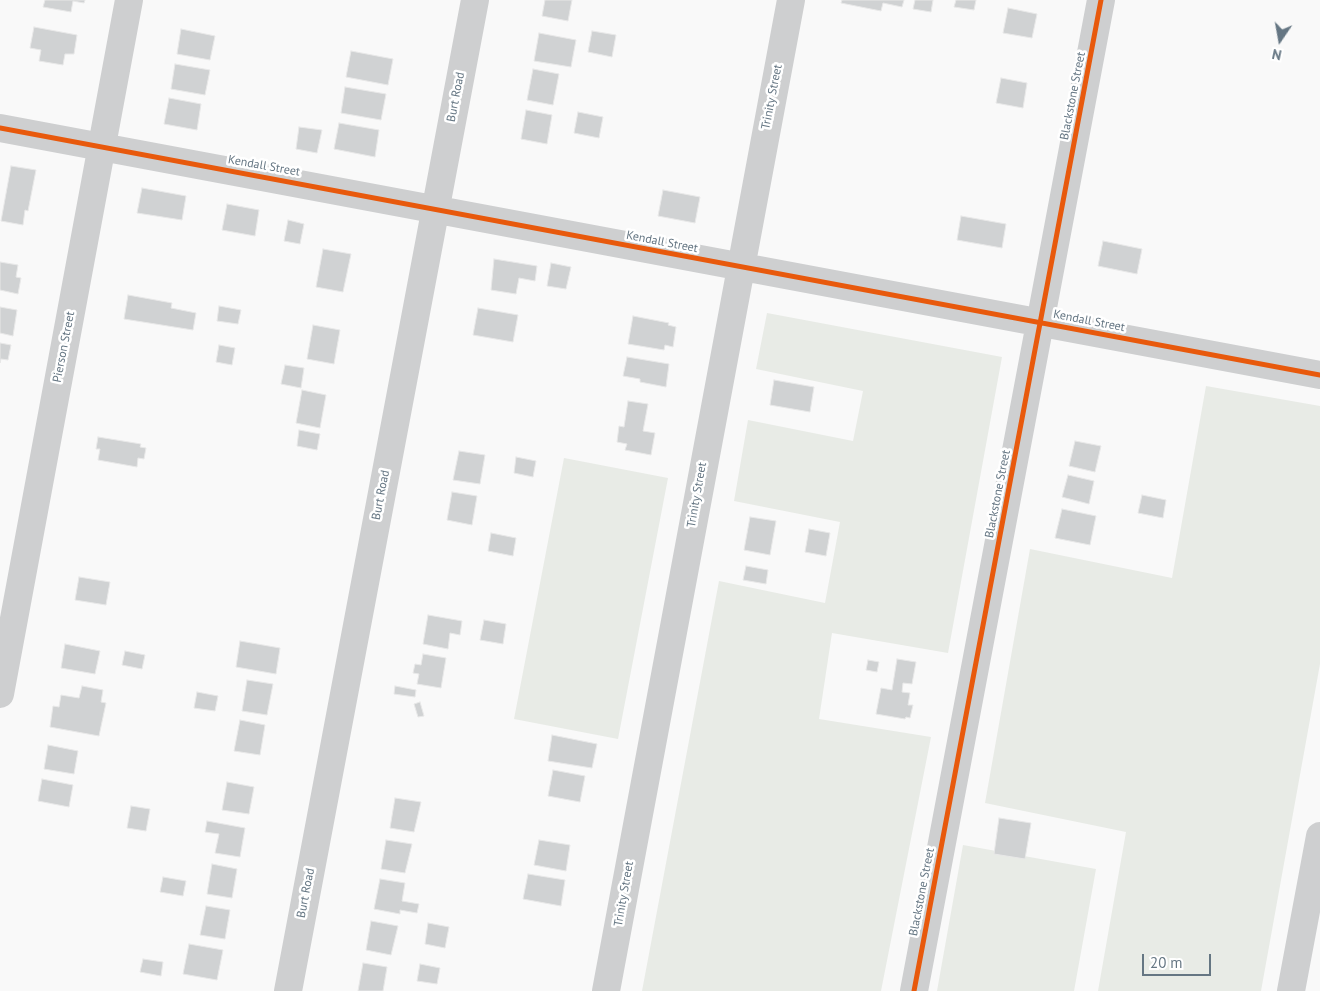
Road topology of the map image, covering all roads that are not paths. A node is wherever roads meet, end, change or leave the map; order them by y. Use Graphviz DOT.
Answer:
graph roads {
  1 [pos="129,0"];
  2 [pos="475,0"];
  3 [pos="790,0"];
  4 [pos="1101,0"];
  5 [pos="0,128"];
  6 [pos="102,146"];
  7 [pos="435,208"];
  8 [pos="740,267"];
  9 [pos="1040,322"];
  10 [pos="1320,375"];
  11 [pos="0,694"];
  12 [pos="1320,836"];
  13 [pos="288,991"];
  14 [pos="606,991"];
  15 [pos="914,991"];
  16 [pos="1292,991"];
  1 -- 6 [label="street, Pierson Street"];
  2 -- 7 [label="street, Burt Road"];
  3 -- 8 [label="street, Trinity Street"];
  4 -- 9 [label="street, Blackstone Street"];
  5 -- 6 [label="street, Kendall Street"];
  6 -- 7 [label="street, Kendall Street"];
  6 -- 11 [label="street, Pierson Street"];
  7 -- 8 [label="street, Kendall Street"];
  7 -- 13 [label="street, Burt Road"];
  8 -- 9 [label="street, Kendall Street"];
  8 -- 14 [label="street, Trinity Street"];
  9 -- 10 [label="street, Kendall Street"];
  9 -- 15 [label="street, Blackstone Street"];
  12 -- 16 [label="street"];
}
